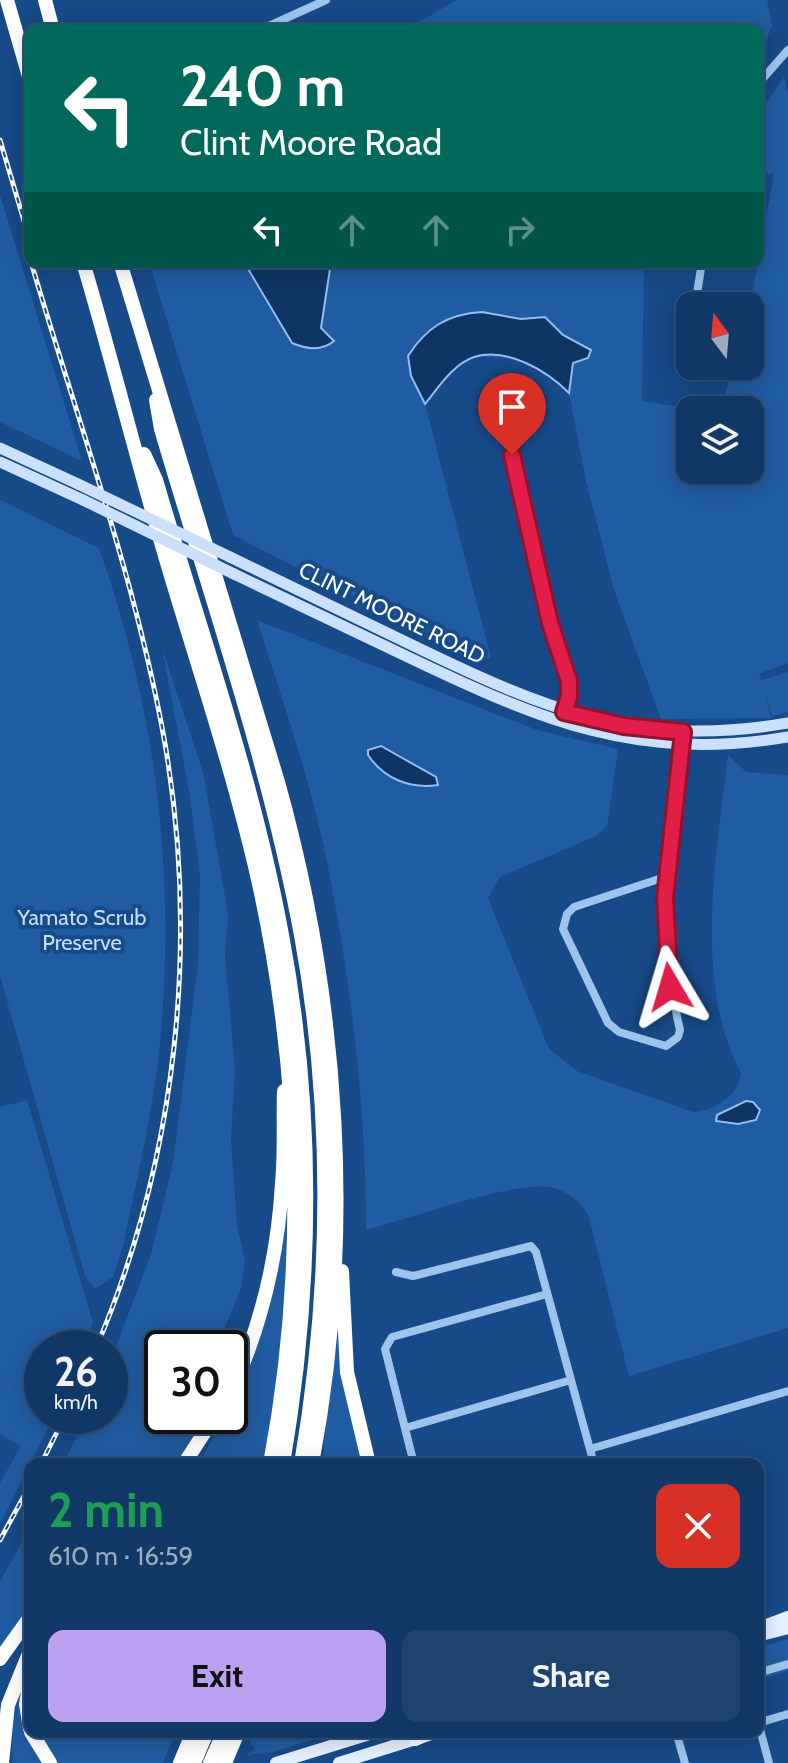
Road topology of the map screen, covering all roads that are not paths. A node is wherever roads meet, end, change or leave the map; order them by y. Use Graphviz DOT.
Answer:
graph roads {
  1 [pos="7,0"];
  2 [pos="45,0"];
  3 [pos="326,0"];
  4 [pos="51,24"];
  5 [pos="273,24"];
  6 [pos="788,50"];
  7 [pos="24,59"];
  8 [pos="764,77"];
  9 [pos="85,268"];
  10 [pos="122,268"];
  11 [pos="701,268"];
  12 [pos="697,292"];
  13 [pos="150,364"];
  14 [pos="131,424"];
  15 [pos="506,427"];
  16 [pos="0,448"];
  17 [pos="0,462"];
  18 [pos="562,718"];
  19 [pos="788,723"];
  20 [pos="683,732"];
  21 [pos="788,737"];
  22 [pos="682,745"];
  23 [pos="668,876"];
  24 [pos="286,1050"];
  25 [pos="337,1202"];
  26 [pos="396,1272"];
  27 [pos="547,1294"];
  28 [pos="248,1352"];
  29 [pos="571,1380"];
  30 [pos="788,1391"];
  31 [pos="405,1428"];
  32 [pos="205,1434"];
  33 [pos="208,1434"];
  34 [pos="590,1449"];
  35 [pos="188,1458"];
  36 [pos="194,1458"];
  37 [pos="271,1458"];
  38 [pos="284,1458"];
  39 [pos="302,1458"];
  40 [pos="313,1458"];
  41 [pos="367,1458"];
  42 [pos="412,1458"];
  43 [pos="592,1458"];
  44 [pos="788,1609"];
  45 [pos="764,1616"];
  46 [pos="788,1617"];
  47 [pos="24,1625"];
  48 [pos="764,1626"];
  49 [pos="788,1628"];
  50 [pos="764,1632"];
  51 [pos="773,1632"];
  52 [pos="764,1634"];
  53 [pos="0,1659"];
  54 [pos="788,1664"];
  55 [pos="24,1666"];
  56 [pos="764,1671"];
  57 [pos="788,1714"];
  58 [pos="764,1720"];
  59 [pos="36,1738"];
  60 [pos="182,1738"];
  61 [pos="197,1738"];
  62 [pos="208,1738"];
  63 [pos="221,1738"];
  64 [pos="232,1738"];
  65 [pos="357,1738"];
  66 [pos="418,1738"];
  67 [pos="678,1738"];
  68 [pos="762,1738"];
  69 [pos="415,1739"];
  70 [pos="210,1760"];
  71 [pos="2,1763"];
  72 [pos="50,1763"];
  73 [pos="172,1763"];
  74 [pos="276,1763"];
  75 [pos="339,1763"];
  76 [pos="685,1763"];
  77 [pos="769,1763"];
  1 -- 7 [label="highway"];
  2 -- 4 [label="highway"];
  3 -- 5 [label="street"];
  6 -- 8 [label="street"];
  9 -- 14 [label="highway"];
  10 -- 13 [label="highway"];
  11 -- 12 [label="street"];
  13 -- 25 [label="highway"];
  13 -- 39 [label="highway"];
  14 -- 24 [label="highway"];
  14 -- 38 [label="highway"];
  15 -- 18 [label="street"];
  16 -- 18 [label="street, CLINT MOORE ROAD, bridge"];
  17 -- 18 [label="street, CLINT MOORE ROAD, bridge"];
  18 -- 20 [label="street, CLINT MOORE ROAD"];
  18 -- 22 [label="street, CLINT MOORE ROAD"];
  19 -- 20 [label="street, CLINT MOORE ROAD"];
  20 -- 22 [label="street"];
  21 -- 22 [label="street, CLINT MOORE ROAD"];
  22 -- 23 [label="street"];
  23 -- 23 [label="street"];
  24 -- 28 [label="highway"];
  24 -- 37 [label="highway"];
  25 -- 40 [label="highway"];
  25 -- 41 [label="highway"];
  26 -- 27 [label="street"];
  27 -- 29 [label="street"];
  27 -- 31 [label="street"];
  29 -- 31 [label="street"];
  29 -- 34 [label="street"];
  30 -- 34 [label="street"];
  31 -- 42 [label="street"];
  32 -- 35 [label="highway"];
  33 -- 36 [label="highway"];
  34 -- 43 [label="street"];
  44 -- 45 [label="main road"];
  46 -- 48 [label="main road"];
  47 -- 53 [label="highway"];
  49 -- 51 [label="main road"];
  50 -- 51 [label="main road"];
  51 -- 52 [label="main road"];
  54 -- 56 [label="street"];
  55 -- 71 [label="highway"];
  57 -- 58 [label="street"];
  59 -- 72 [label="highway"];
  60 -- 73 [label="highway"];
  61 -- 70 [label="highway"];
  62 -- 70 [label="highway"];
  63 -- 70 [label="highway"];
  64 -- 70 [label="highway"];
  65 -- 74 [label="main road"];
  66 -- 69 [label="main road"];
  67 -- 76 [label="street"];
  68 -- 77 [label="street"];
  69 -- 75 [label="main road"];
}
